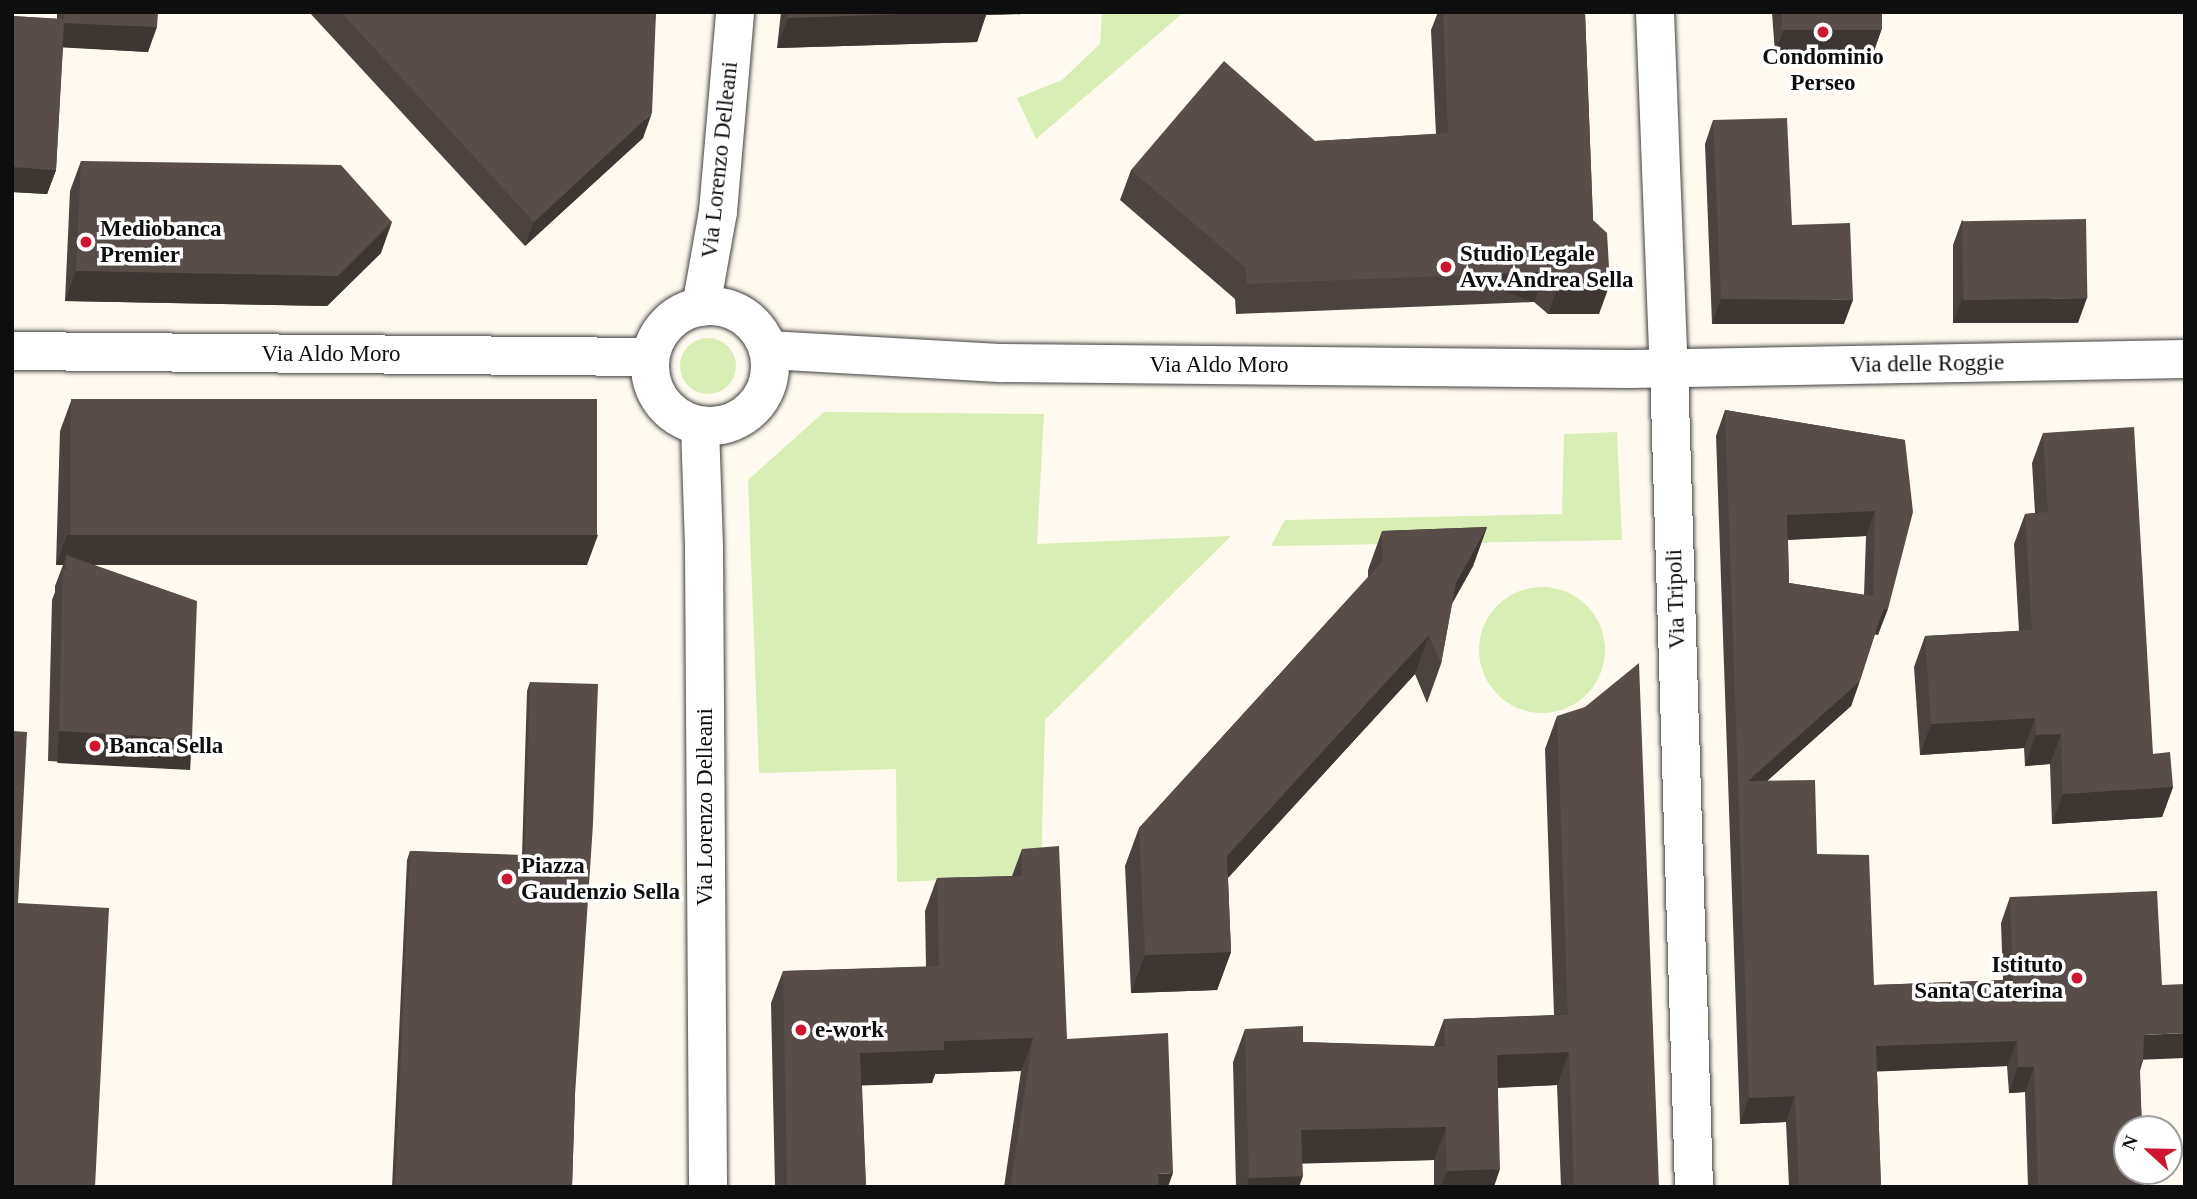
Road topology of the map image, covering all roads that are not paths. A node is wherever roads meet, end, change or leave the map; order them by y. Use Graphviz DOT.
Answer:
graph roads {
  1 [pos="735,12"];
  2 [pos="1655,12"];
  3 [pos="701,307"];
  4 [pos="768,350"];
  5 [pos="12,351"];
  6 [pos="650,357"];
  7 [pos="2185,359"];
  8 [pos="1670,369"];
  9 [pos="700,426"];
  10 [pos="708,1187"];
  11 [pos="1694,1187"];
  1 -- 3 [label="street, Via Lorenzo Delleani"];
  2 -- 8 [label="street, Via Tripoli"];
  3 -- 4 [label="street"];
  3 -- 6 [label="street"];
  4 -- 8 [label="street, Via Aldo Moro"];
  4 -- 9 [label="street"];
  5 -- 6 [label="street, Via Aldo Moro"];
  6 -- 9 [label="street"];
  7 -- 8 [label="street, Via delle Roggie"];
  8 -- 11 [label="street, Via Tripoli"];
  9 -- 10 [label="street, Via Lorenzo Delleani"];
}
